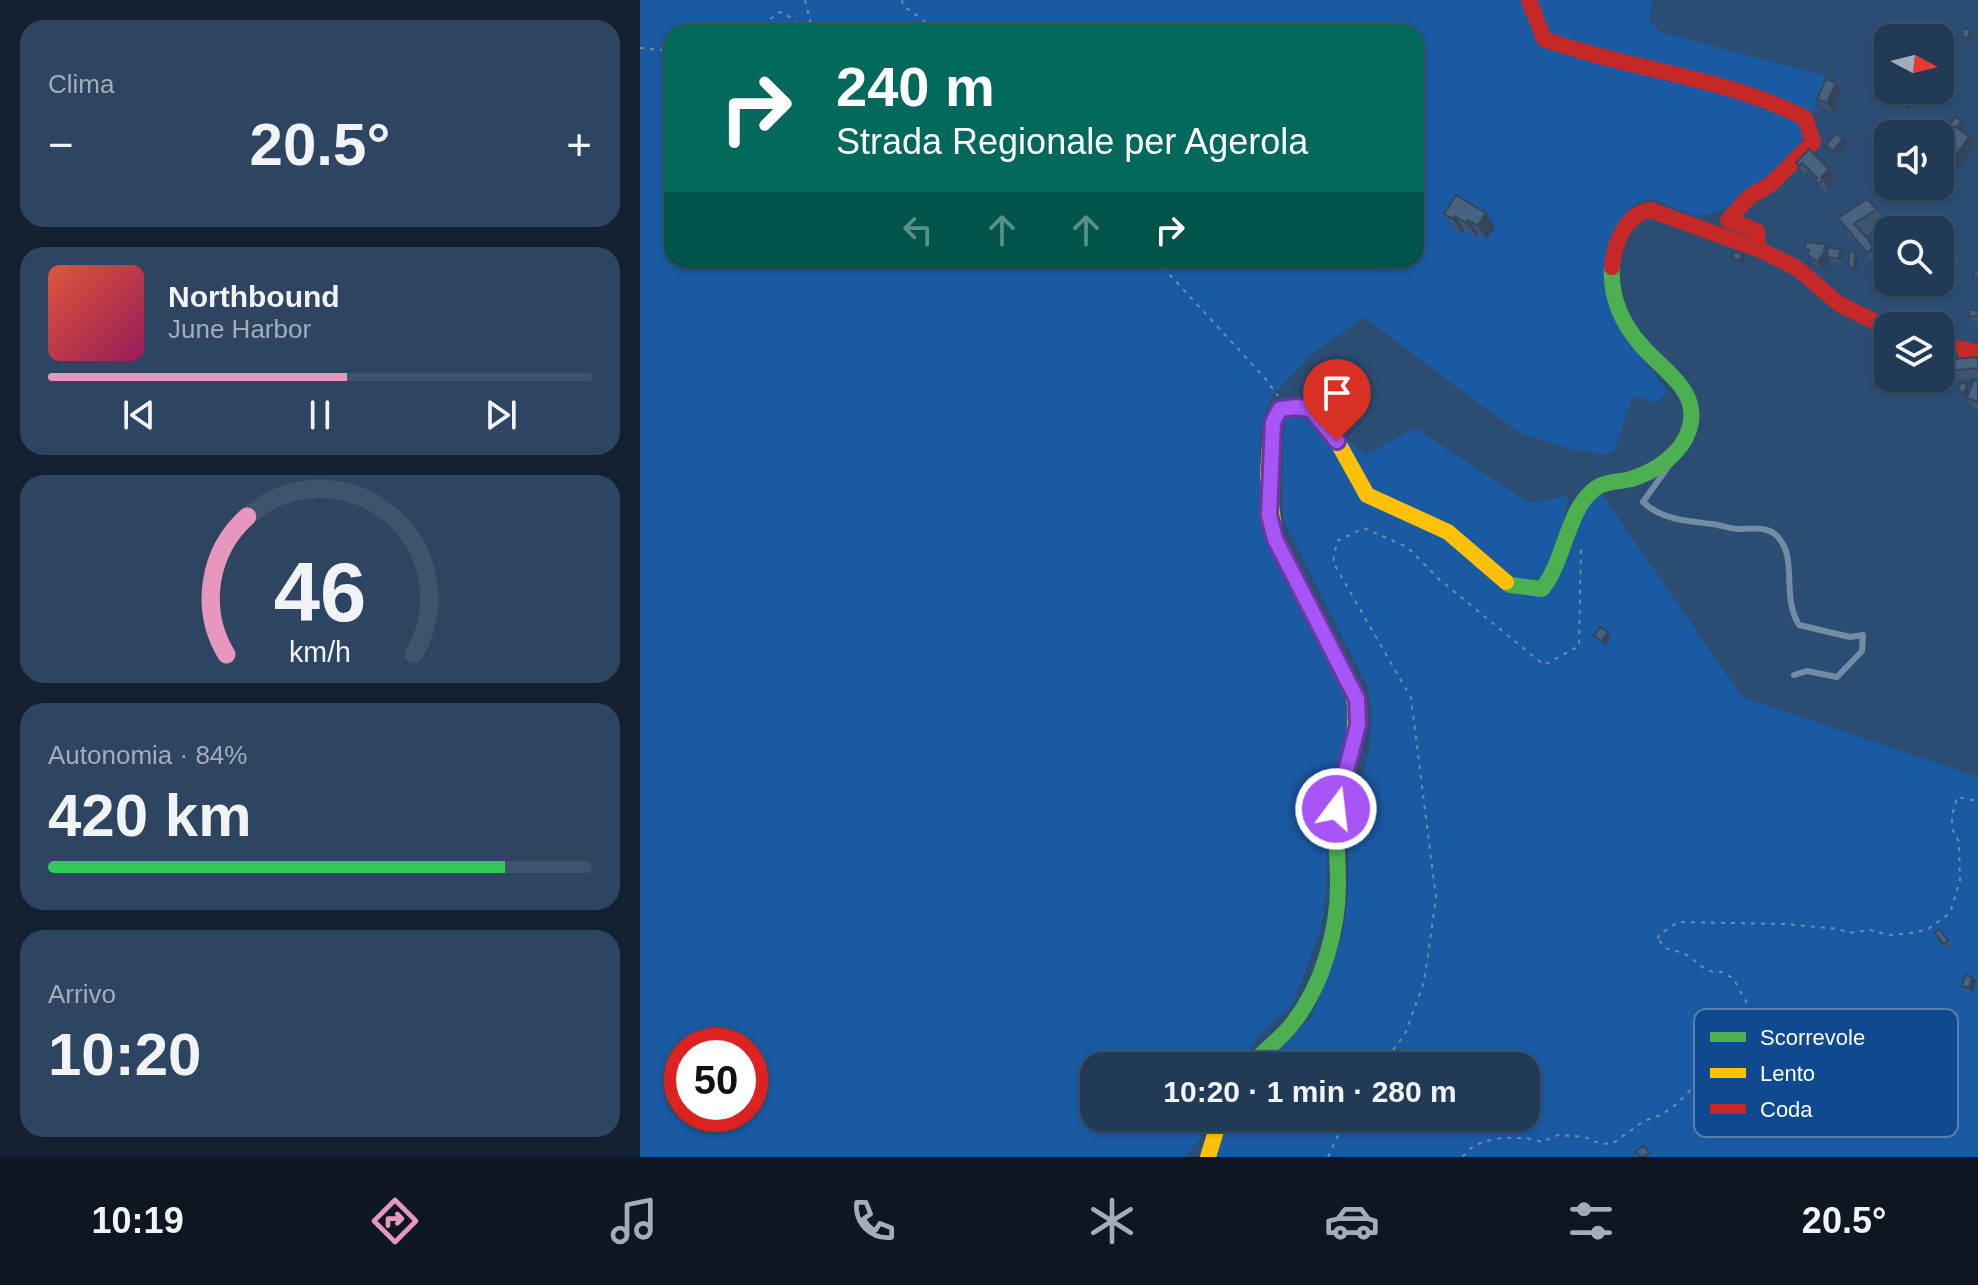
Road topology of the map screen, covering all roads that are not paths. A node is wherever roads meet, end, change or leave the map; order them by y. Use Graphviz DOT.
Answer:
graph roads {
  1 [pos="1529,0"];
  2 [pos="1758,249"];
  3 [pos="1874,321"];
  4 [pos="1954,347"];
  5 [pos="1978,353"];
  6 [pos="1678,451"];
  7 [pos="1794,675"];
  8 [pos="1264,1052"];
  9 [pos="1216,1132"];
  10 [pos="1208,1157"];
  1 -- 2 [label="main road"];
  2 -- 3 [label="main road"];
  2 -- 6 [label="main road"];
  4 -- 5 [label="main road"];
  6 -- 7 [label="lane"];
  6 -- 8 [label="main road"];
  9 -- 10 [label="main road"];
}
